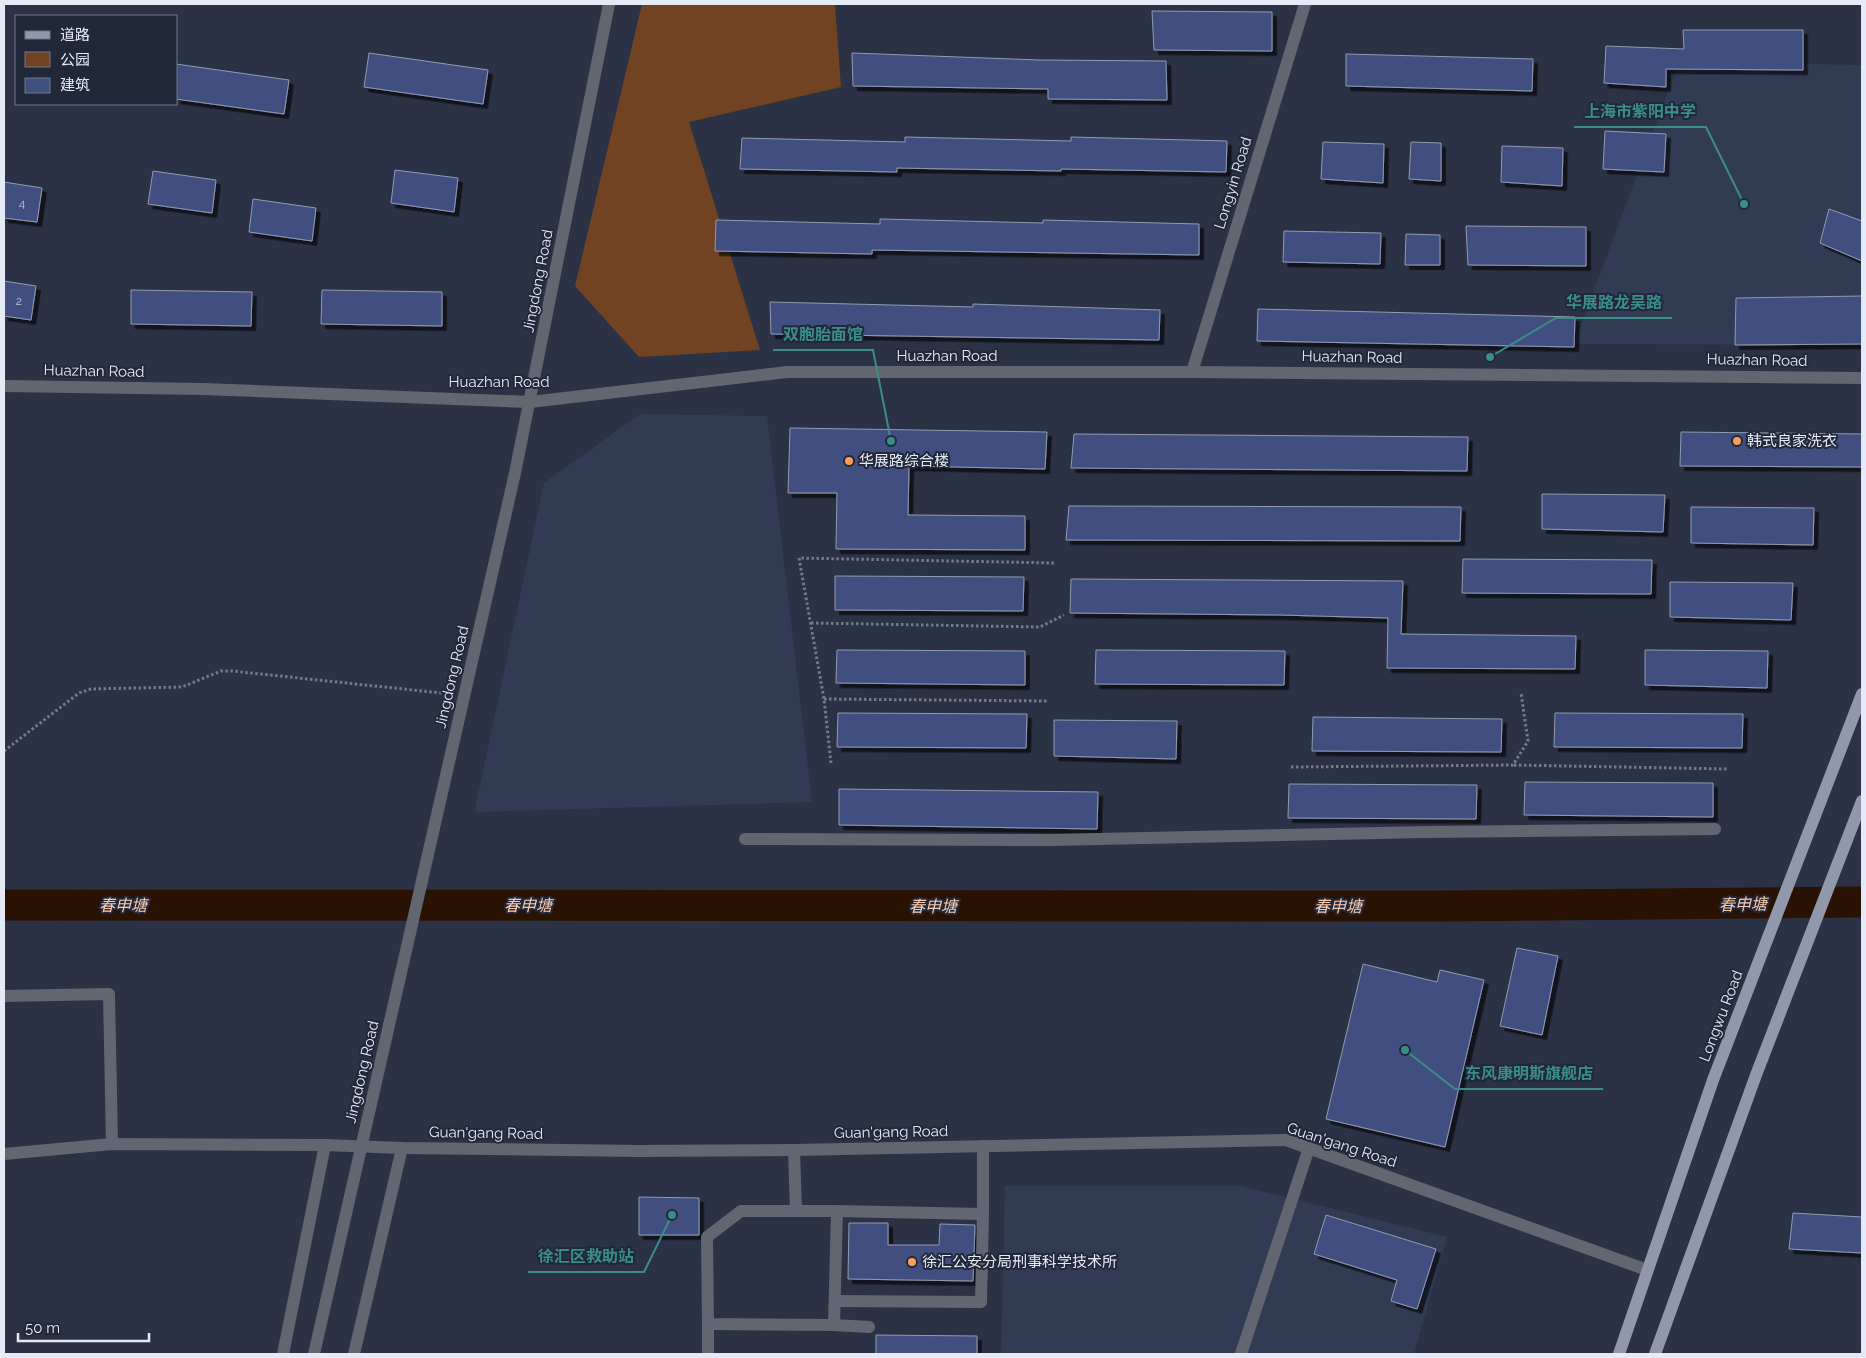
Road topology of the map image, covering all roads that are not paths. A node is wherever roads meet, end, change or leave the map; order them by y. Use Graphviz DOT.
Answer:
graph roads {
  1 [pos="609,4"];
  2 [pos="1305,4"];
  3 [pos="1192,372"];
  4 [pos="1862,378"];
  5 [pos="4,386"];
  6 [pos="530,402"];
  7 [pos="1862,694"];
  8 [pos="1862,801"];
  9 [pos="1715,829"];
  10 [pos="745,839"];
  11 [pos="4,996"];
  12 [pos="112,1144"];
  13 [pos="325,1145"];
  14 [pos="983,1146"];
  15 [pos="402,1148"];
  16 [pos="1308,1148"];
  17 [pos="794,1150"];
  18 [pos="4,1154"];
  19 [pos="796,1211"];
  20 [pos="836,1211"];
  21 [pos="983,1214"];
  22 [pos="1648,1270"];
  23 [pos="835,1301"];
  24 [pos="708,1324"];
  25 [pos="834,1325"];
  26 [pos="869,1327"];
  27 [pos="283,1354"];
  28 [pos="314,1354"];
  29 [pos="354,1354"];
  30 [pos="708,1354"];
  31 [pos="1241,1354"];
  32 [pos="1619,1354"];
  33 [pos="1655,1354"];
  1 -- 6 [label="street, Jingdong Road"];
  2 -- 3 [label="street, Longyin Road"];
  3 -- 4 [label="street, Huazhan Road"];
  3 -- 6 [label="street, Huazhan Road"];
  5 -- 6 [label="street, Huazhan Road"];
  6 -- 28 [label="street, Jingdong Road"];
  7 -- 22 [label="main road, Longwu Road"];
  8 -- 33 [label="main road"];
  9 -- 10 [label="street"];
  11 -- 12 [label="street"];
  12 -- 13 [label="street, Guan'gang Road"];
  12 -- 18 [label="street, Guan'gang Road"];
  13 -- 15 [label="street, Guan'gang Road"];
  13 -- 27 [label="street"];
  14 -- 16 [label="street, Guan'gang Road"];
  14 -- 17 [label="street, Guan'gang Road"];
  14 -- 21 [label="street"];
  15 -- 17 [label="street, Guan'gang Road"];
  15 -- 29 [label="street"];
  16 -- 22 [label="street, Guan'gang Road"];
  16 -- 31 [label="street"];
  17 -- 19 [label="street"];
  19 -- 20 [label="street"];
  19 -- 24 [label="street"];
  20 -- 21 [label="street"];
  20 -- 23 [label="street"];
  21 -- 23 [label="street"];
  22 -- 32 [label="main road, Longwu Road"];
  23 -- 25 [label="street"];
  24 -- 25 [label="street"];
  24 -- 30 [label="street"];
  25 -- 26 [label="street"];
}
